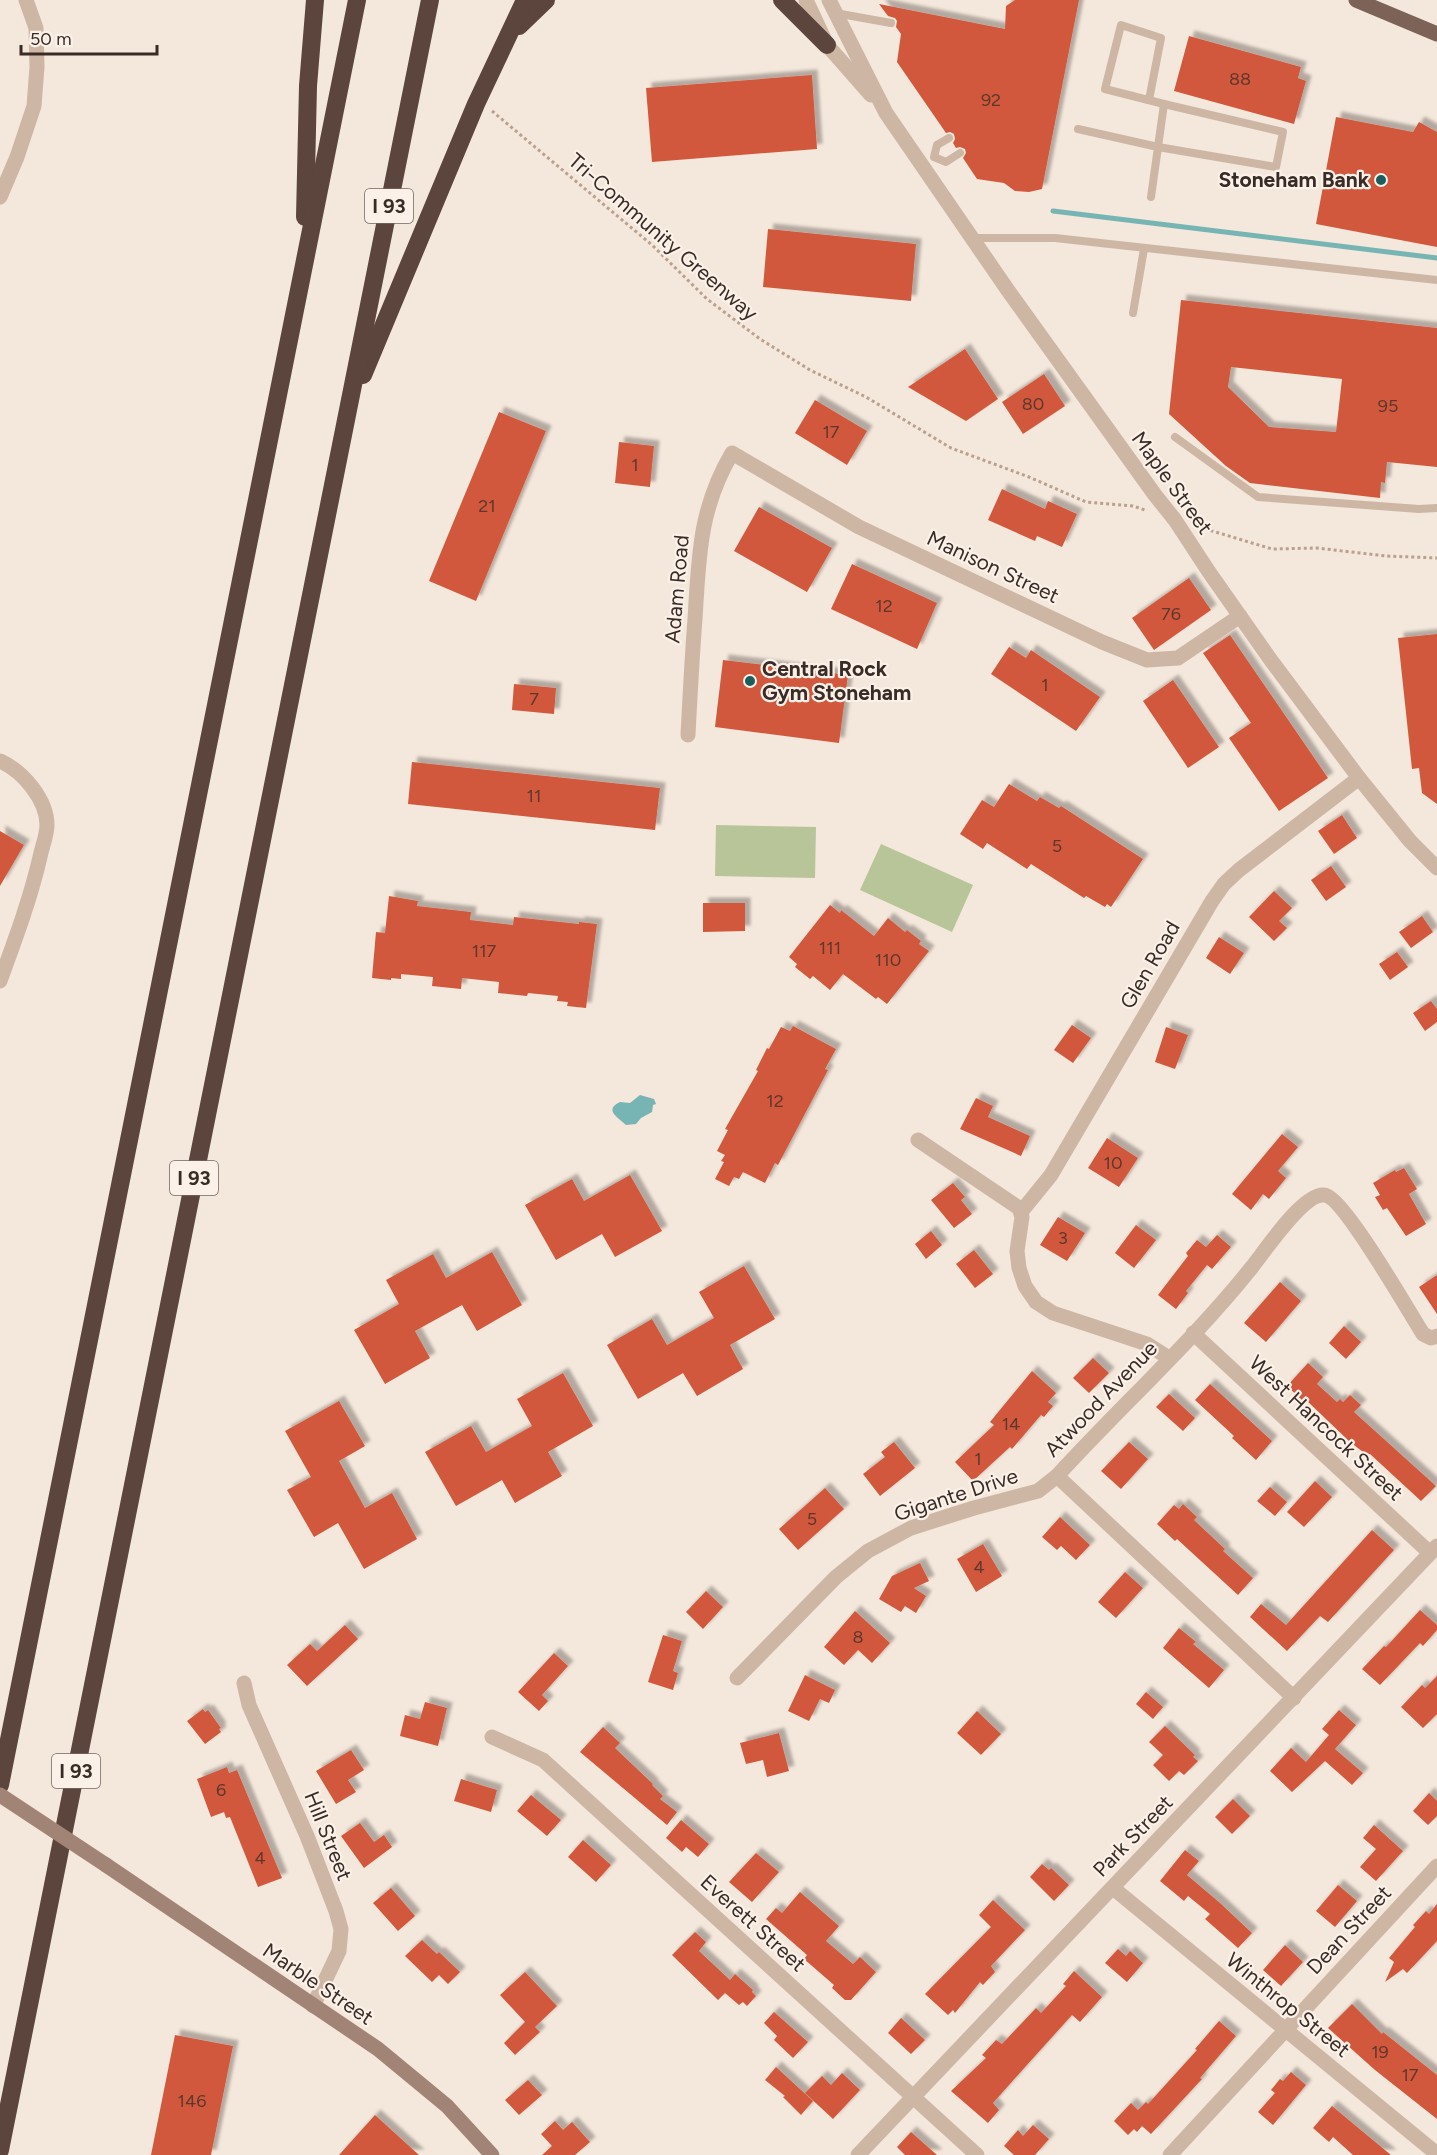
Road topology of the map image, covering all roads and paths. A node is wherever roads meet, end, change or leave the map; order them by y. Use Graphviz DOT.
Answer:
graph roads {
  1 [pos="26,0"];
  2 [pos="315,0"];
  3 [pos="357,0"];
  4 [pos="430,0"];
  5 [pos="525,0"];
  6 [pos="546,0"];
  7 [pos="782,0"];
  8 [pos="806,0"];
  9 [pos="1356,0"];
  10 [pos="831,6"];
  11 [pos="891,23"];
  12 [pos="1437,34"];
  13 [pos="827,45"];
  14 [pos="495,66"];
  15 [pos="1149,100"];
  16 [pos="1164,104"];
  17 [pos="489,109"];
  18 [pos="886,113"];
  19 [pos="1078,129"];
  20 [pos="949,138"];
  21 [pos="1158,147"];
  22 [pos="960,153"];
  23 [pos="928,161"];
  24 [pos="0,197"];
  25 [pos="1151,197"];
  26 [pos="972,238"];
  27 [pos="1144,249"];
  28 [pos="304,263"];
  29 [pos="1437,280"];
  30 [pos="1133,313"];
  31 [pos="347,413"];
  32 [pos="1174,437"];
  33 [pos="732,453"];
  34 [pos="1437,508"];
  35 [pos="1175,520"];
  36 [pos="1437,558"];
  37 [pos="1240,616"];
  38 [pos="688,735"];
  39 [pos="0,760"];
  40 [pos="1359,778"];
  41 [pos="1437,868"];
  42 [pos="0,981"];
  43 [pos="918,1140"];
  44 [pos="1021,1212"];
  45 [pos="1193,1334"];
  46 [pos="1432,1337"];
  47 [pos="1169,1358"];
  48 [pos="1057,1476"];
  49 [pos="1434,1549"];
  50 [pos="737,1678"];
  51 [pos="244,1683"];
  52 [pos="1294,1698"];
  53 [pos="492,1737"];
  54 [pos="0,1785"];
  55 [pos="0,1795"];
  56 [pos="1437,1866"];
  57 [pos="1113,1888"];
  58 [pos="313,2006"];
  59 [pos="1286,2030"];
  60 [pos="913,2097"];
  61 [pos="0,2150"];
  62 [pos="1437,2154"];
  63 [pos="492,2155"];
  64 [pos="858,2155"];
  65 [pos="977,2155"];
  66 [pos="1170,2155"];
  1 -- 24 [label="street"];
  2 -- 28 [label="highway"];
  3 -- 28 [label="highway"];
  4 -- 31 [label="highway, I 93"];
  5 -- 14 [label="highway"];
  6 -- 14 [label="highway"];
  7 -- 13 [label="highway"];
  8 -- 13 [label="street, Maple Street"];
  9 -- 12 [label="main road"];
  10 -- 11 [label="lane"];
  10 -- 18 [label="street, Maple Street"];
  13 -- 18 [label="street, Maple Street"];
  14 -- 31 [label="highway"];
  15 -- 15 [label="lane"];
  15 -- 16 [label="lane"];
  16 -- 21 [label="lane"];
  16 -- 21 [label="lane"];
  17 -- 35 [label="path, Tri-Community Greenway"];
  18 -- 23 [label="street, Maple Street"];
  19 -- 21 [label="lane"];
  20 -- 23 [label="lane"];
  21 -- 25 [label="lane"];
  22 -- 23 [label="lane"];
  23 -- 26 [label="street, Maple Street"];
  26 -- 27 [label="lane"];
  26 -- 35 [label="street, Maple Street"];
  27 -- 29 [label="lane"];
  27 -- 30 [label="lane"];
  28 -- 54 [label="highway"];
  31 -- 61 [label="highway, I 93"];
  32 -- 34 [label="lane"];
  33 -- 37 [label="street, Manison Street"];
  33 -- 38 [label="street, Adam Road"];
  35 -- 36 [label="path, Tri-Community Greenway"];
  35 -- 37 [label="street, Maple Street"];
  37 -- 40 [label="street, Maple Street"];
  39 -- 42 [label="street"];
  40 -- 41 [label="street, Maple Street"];
  40 -- 44 [label="street, Glen Road"];
  43 -- 44 [label="street"];
  44 -- 47 [label="street"];
  45 -- 46 [label="street, Atwood Avenue"];
  45 -- 47 [label="street, Atwood Avenue"];
  45 -- 49 [label="street, West Hancock Street"];
  47 -- 48 [label="street, Atwood Avenue"];
  48 -- 50 [label="street, Gigante Drive"];
  48 -- 52 [label="street, Atwood Avenue"];
  49 -- 52 [label="street, Park Street"];
  51 -- 58 [label="street, Hill Street"];
  52 -- 57 [label="street, Park Street"];
  53 -- 60 [label="street, Everett Street"];
  55 -- 58 [label="main road, Marble Street, bridge"];
  56 -- 59 [label="street, Dean Street"];
  57 -- 59 [label="street, Winthrop Street"];
  57 -- 60 [label="street, Park Street"];
  58 -- 63 [label="main road, Marble Street"];
  59 -- 62 [label="street, Winthrop Street"];
  59 -- 66 [label="street, Dean Street"];
  60 -- 64 [label="street, Park Street"];
  60 -- 65 [label="street, Everett Street"];
}
